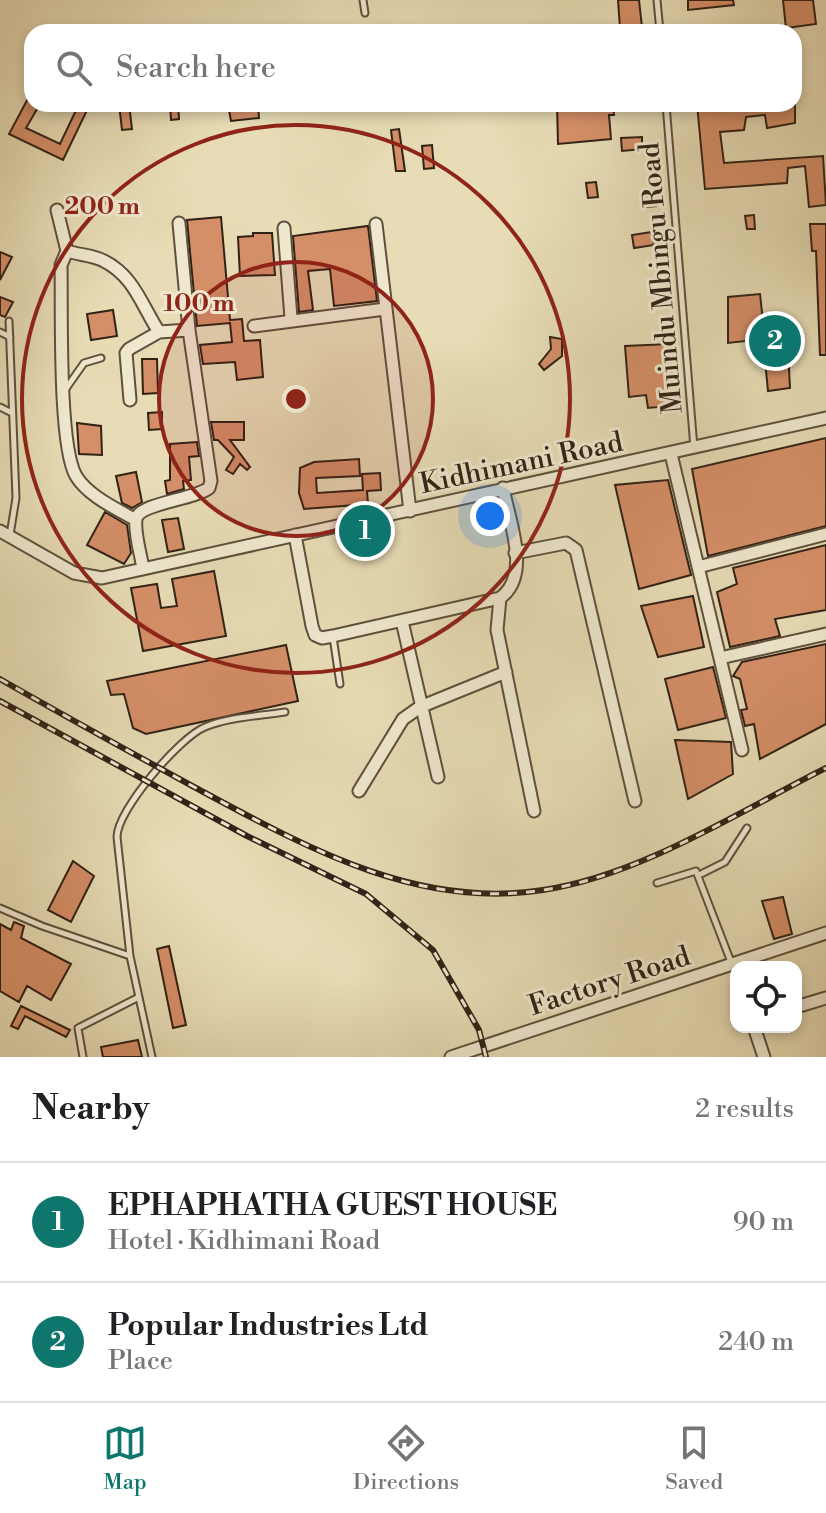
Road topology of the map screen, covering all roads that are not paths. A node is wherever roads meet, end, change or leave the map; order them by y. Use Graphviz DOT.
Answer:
graph roads {
  1 [pos="363,0"];
  2 [pos="657,0"];
  3 [pos="365,13"];
  4 [pos="659,24"];
  5 [pos="667,112"];
  6 [pos="57,210"];
  7 [pos="179,223"];
  8 [pos="376,224"];
  9 [pos="284,228"];
  10 [pos="67,251"];
  11 [pos="385,309"];
  12 [pos="291,318"];
  13 [pos="9,321"];
  14 [pos="254,326"];
  15 [pos="189,330"];
  16 [pos="0,332"];
  17 [pos="159,332"];
  18 [pos="10,337"];
  19 [pos="101,358"];
  20 [pos="64,391"];
  21 [pos="130,400"];
  22 [pos="0,407"];
  23 [pos="13,414"];
  24 [pos="826,418"];
  25 [pos="694,449"];
  26 [pos="671,454"];
  27 [pos="503,488"];
  28 [pos="410,511"];
  29 [pos="136,520"];
  30 [pos="5,533"];
  31 [pos="826,534"];
  32 [pos="295,535"];
  33 [pos="515,553"];
  34 [pos="698,567"];
  35 [pos="143,569"];
  36 [pos="500,598"];
  37 [pos="402,621"];
  38 [pos="826,634"];
  39 [pos="333,636"];
  40 [pos="720,658"];
  41 [pos="506,672"];
  42 [pos="340,684"];
  43 [pos="420,707"];
  44 [pos="285,712"];
  45 [pos="742,750"];
  46 [pos="438,777"];
  47 [pos="359,791"];
  48 [pos="635,801"];
  49 [pos="534,811"];
  50 [pos="747,828"];
  51 [pos="699,875"];
  52 [pos="657,883"];
  53 [pos="0,908"];
  54 [pos="826,933"];
  55 [pos="130,956"];
  56 [pos="731,961"];
  57 [pos="756,961"];
  58 [pos="730,971"];
  59 [pos="137,998"];
  60 [pos="826,998"];
  61 [pos="802,1005"];
  62 [pos="756,1033"];
  63 [pos="83,1057"];
  64 [pos="152,1057"];
  65 [pos="451,1057"];
  66 [pos="764,1057"];
  1 -- 3 [label="lane"];
  2 -- 4 [label="lane"];
  5 -- 25 [label="lane, Muindu Mbingu Road"];
  6 -- 10 [label="street"];
  7 -- 15 [label="street"];
  8 -- 11 [label="street"];
  9 -- 12 [label="street"];
  10 -- 17 [label="street"];
  10 -- 20 [label="street"];
  11 -- 12 [label="street"];
  11 -- 28 [label="street"];
  12 -- 14 [label="street"];
  13 -- 18 [label="lane"];
  15 -- 17 [label="street"];
  15 -- 29 [label="street"];
  16 -- 18 [label="lane"];
  17 -- 21 [label="street"];
  18 -- 23 [label="lane"];
  19 -- 20 [label="lane"];
  20 -- 29 [label="street"];
  22 -- 23 [label="lane"];
  23 -- 30 [label="lane"];
  24 -- 25 [label="street, Kidhimani Road"];
  25 -- 26 [label="street, Kidhimani Road"];
  26 -- 27 [label="street, Kidhimani Road"];
  26 -- 34 [label="street"];
  27 -- 28 [label="street, Kidhimani Road"];
  27 -- 33 [label="street"];
  28 -- 32 [label="street, Kidhimani Road"];
  29 -- 35 [label="street"];
  30 -- 35 [label="street, Kidhimani Road"];
  31 -- 34 [label="street"];
  32 -- 35 [label="street, Kidhimani Road"];
  32 -- 39 [label="street"];
  33 -- 36 [label="street"];
  33 -- 48 [label="street"];
  34 -- 40 [label="street"];
  36 -- 37 [label="street"];
  36 -- 41 [label="street"];
  37 -- 39 [label="street"];
  37 -- 43 [label="street"];
  38 -- 40 [label="street"];
  39 -- 42 [label="lane"];
  40 -- 45 [label="street"];
  41 -- 43 [label="street"];
  41 -- 49 [label="street"];
  43 -- 46 [label="street"];
  43 -- 47 [label="street"];
  44 -- 55 [label="lane"];
  50 -- 51 [label="lane"];
  51 -- 52 [label="lane"];
  51 -- 56 [label="lane"];
  53 -- 55 [label="lane"];
  54 -- 57 [label="street, Factory Road"];
  55 -- 59 [label="lane"];
  58 -- 65 [label="street, Factory Road"];
  59 -- 63 [label="lane"];
  59 -- 64 [label="lane"];
  60 -- 61 [label="street"];
  62 -- 66 [label="street"];
}
